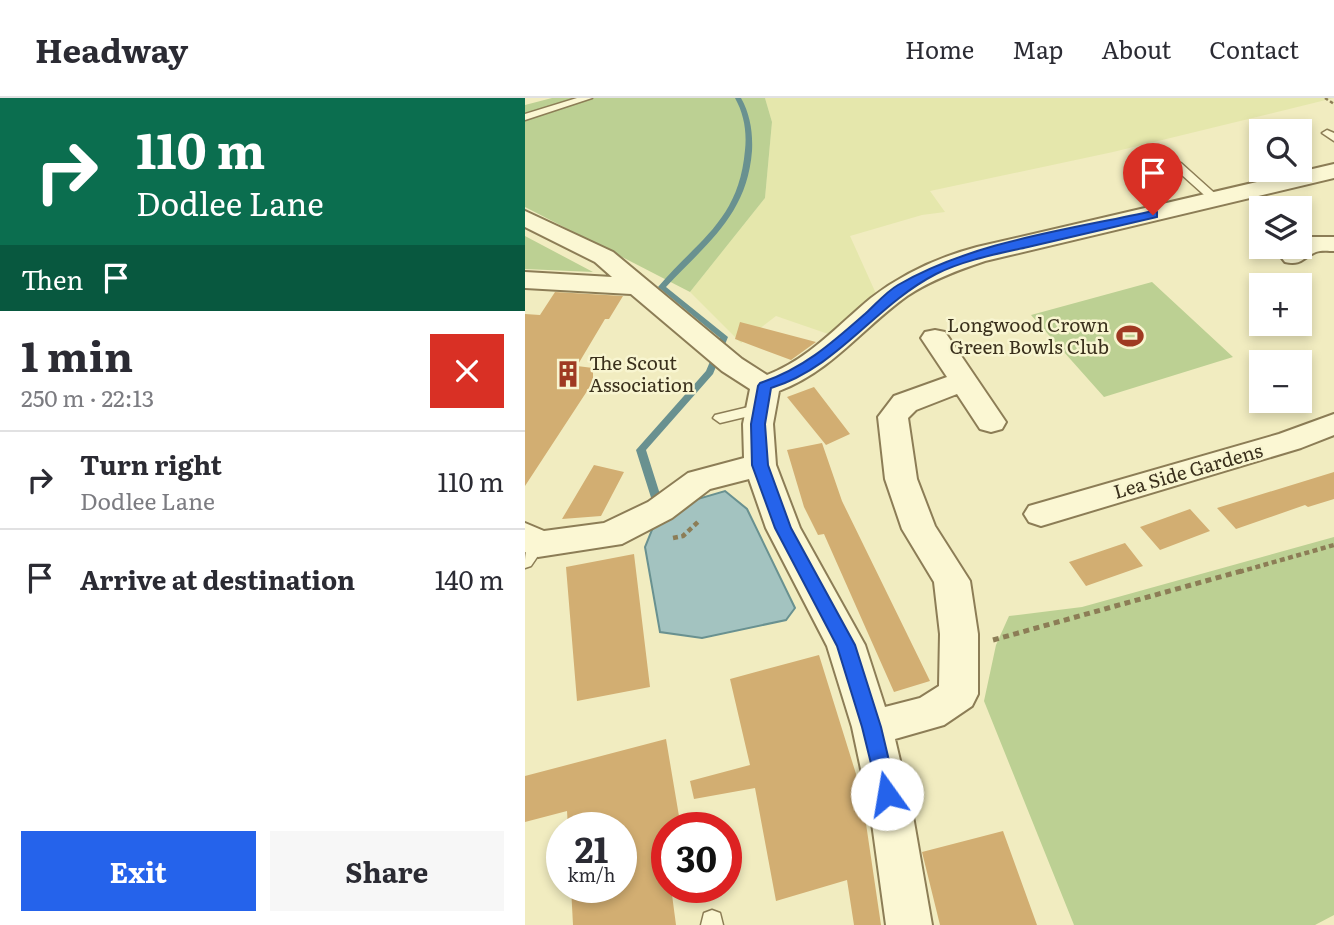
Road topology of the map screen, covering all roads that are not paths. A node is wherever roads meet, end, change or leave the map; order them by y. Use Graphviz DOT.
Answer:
graph roads {
  1 [pos="587,98"];
  2 [pos="525,117"];
  3 [pos="1177,165"];
  4 [pos="1334,171"];
  5 [pos="1267,196"];
  6 [pos="1216,200"];
  7 [pos="1249,201"];
  8 [pos="525,218"];
  9 [pos="525,280"];
  10 [pos="637,286"];
  11 [pos="935,338"];
  12 [pos="964,381"];
  13 [pos="772,391"];
  14 [pos="720,418"];
  15 [pos="991,422"];
  16 [pos="1334,424"];
  17 [pos="760,465"];
  18 [pos="1041,514"];
  19 [pos="529,547"];
  20 [pos="872,727"];
  21 [pos="909,925"];
  1 -- 2 [label="lane"];
  3 -- 6 [label="lane"];
  4 -- 5 [label="street"];
  6 -- 7 [label="street"];
  6 -- 13 [label="street"];
  8 -- 10 [label="street"];
  9 -- 10 [label="street"];
  10 -- 13 [label="street"];
  11 -- 12 [label="street"];
  12 -- 15 [label="street"];
  12 -- 20 [label="street"];
  13 -- 14 [label="lane"];
  13 -- 17 [label="street"];
  16 -- 18 [label="street, Lea Side Gardens"];
  17 -- 19 [label="street"];
  17 -- 20 [label="street"];
  20 -- 21 [label="street"];
}
